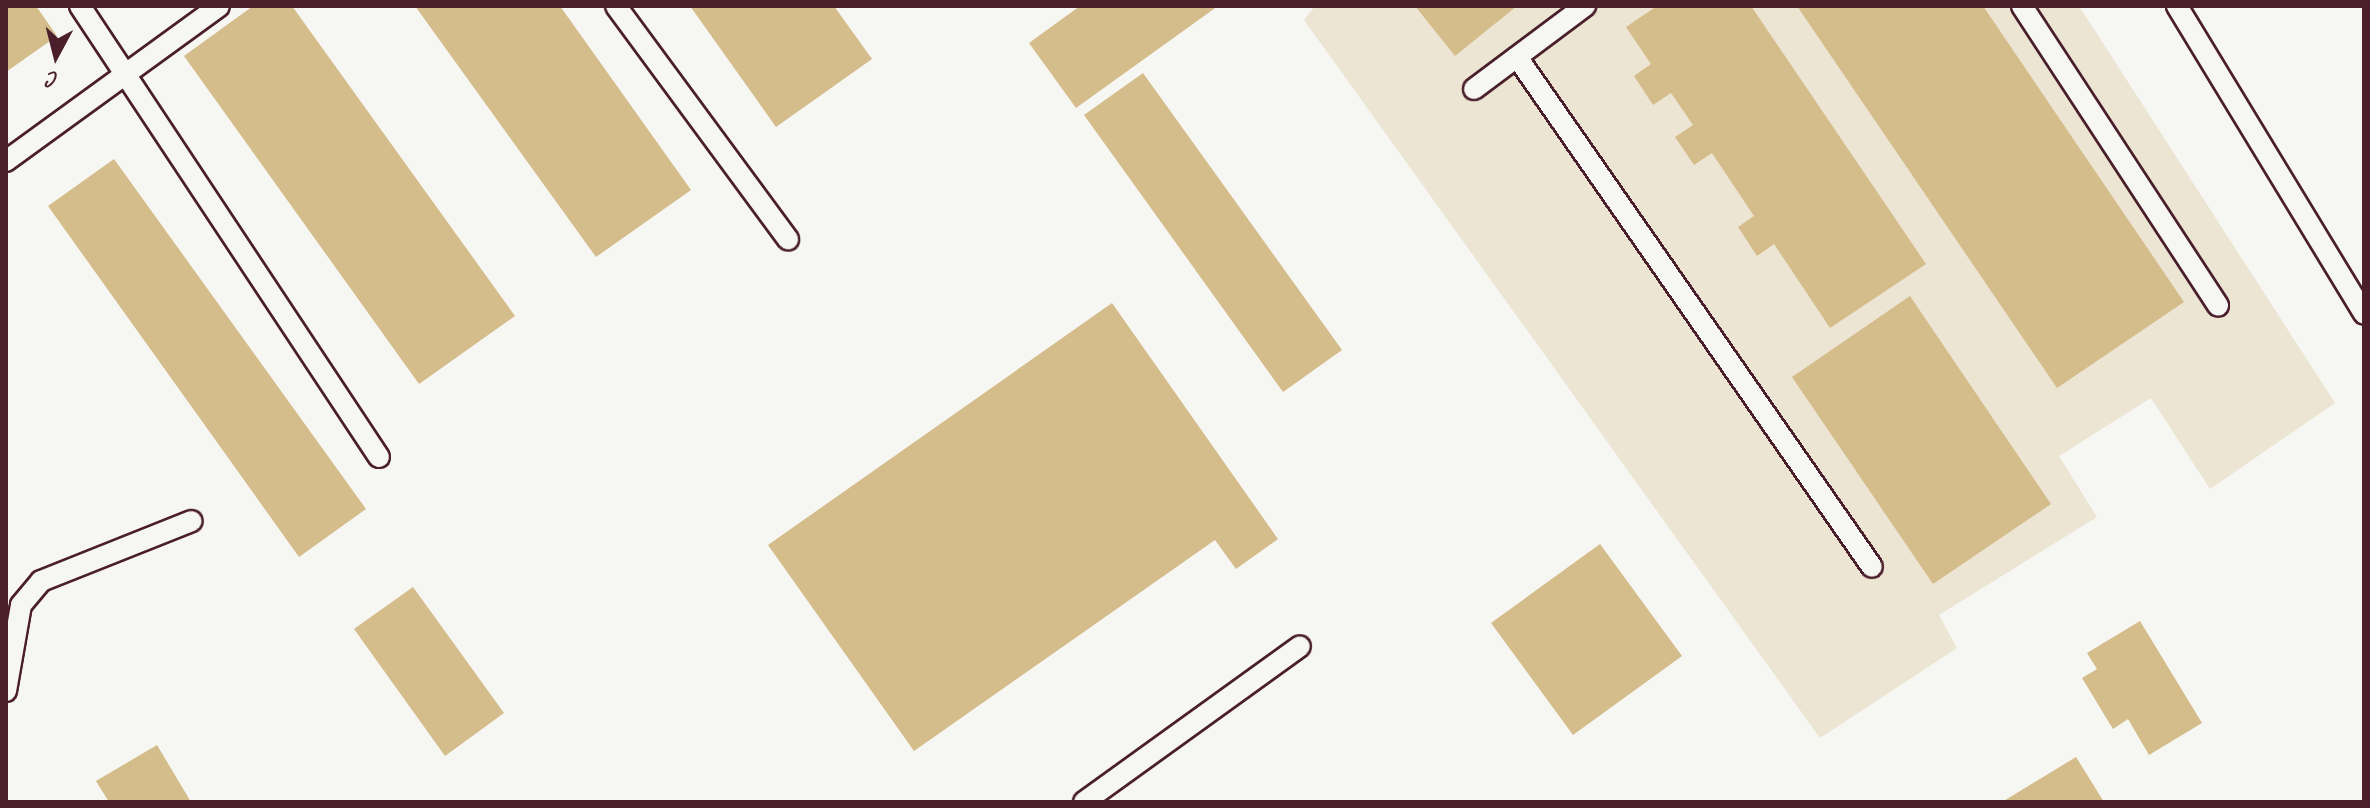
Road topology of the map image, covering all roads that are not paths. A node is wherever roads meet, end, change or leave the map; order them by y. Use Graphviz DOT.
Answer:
graph roads {
  1 [pos="80,6"];
  2 [pos="219,6"];
  3 [pos="616,6"];
  4 [pos="1585,6"];
  5 [pos="2022,6"];
  6 [pos="2178,6"];
  7 [pos="1517,57"];
  8 [pos="125,74"];
  9 [pos="1474,89"];
  10 [pos="6,161"];
  11 [pos="788,239"];
  12 [pos="2218,306"];
  13 [pos="2364,314"];
  14 [pos="379,457"];
  15 [pos="192,521"];
  16 [pos="1872,567"];
  17 [pos="1300,646"];
  18 [pos="6,691"];
  19 [pos="1084,802"];
  1 -- 8 [label="lane"];
  2 -- 8 [label="lane"];
  3 -- 11 [label="lane"];
  4 -- 7 [label="lane"];
  5 -- 12 [label="lane"];
  6 -- 13 [label="lane"];
  7 -- 9 [label="lane"];
  7 -- 16 [label="lane"];
  8 -- 10 [label="lane"];
  8 -- 14 [label="lane"];
  15 -- 18 [label="lane"];
  17 -- 19 [label="lane"];
}
